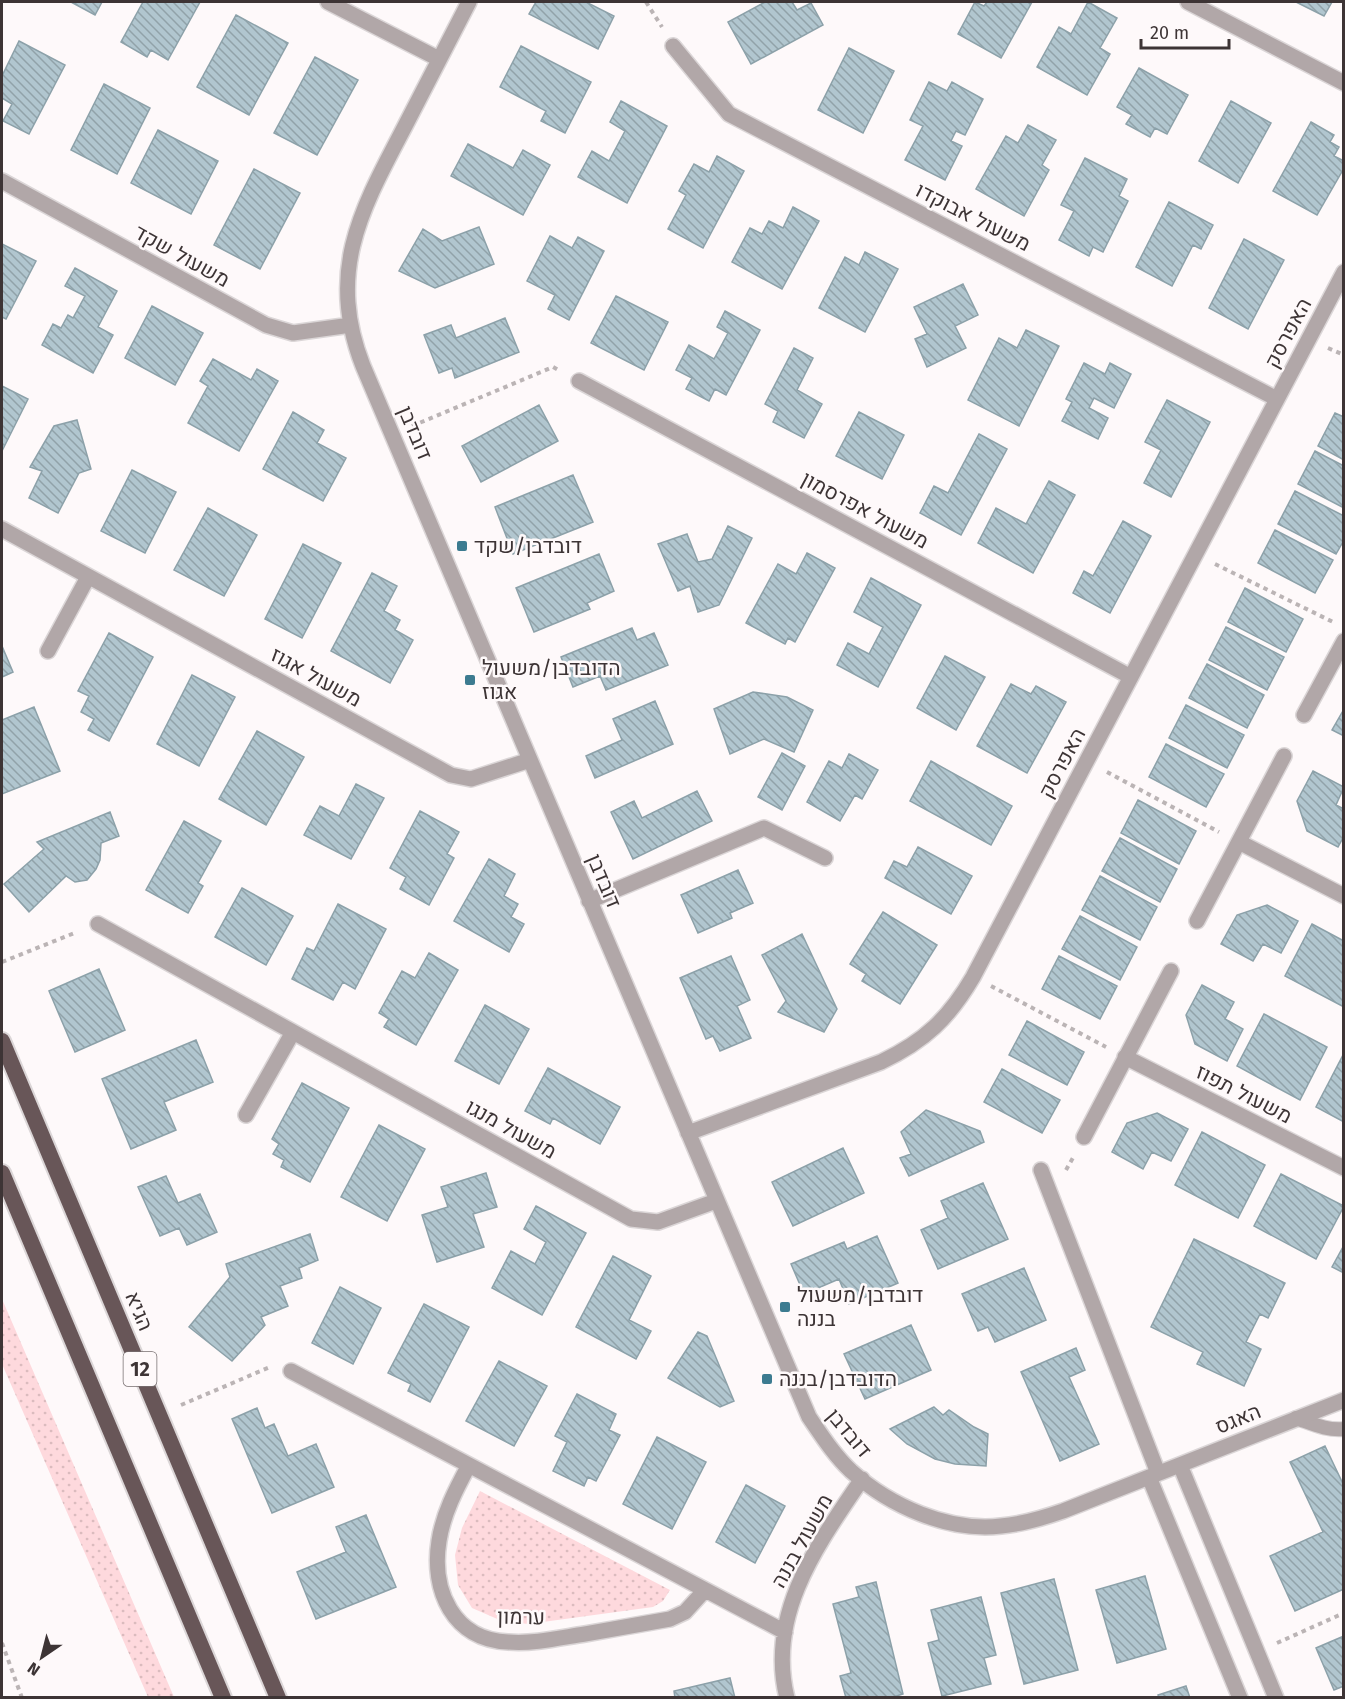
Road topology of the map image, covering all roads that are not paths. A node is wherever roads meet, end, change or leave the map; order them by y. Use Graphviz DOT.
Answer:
graph roads {
  1 [pos="328,2"];
  2 [pos="469,2"];
  3 [pos="1188,2"];
  4 [pos="673,46"];
  5 [pos="439,59"];
  6 [pos="1344,83"];
  7 [pos="2,181"];
  8 [pos="1344,272"];
  9 [pos="351,325"];
  10 [pos="579,381"];
  11 [pos="1277,399"];
  12 [pos="2,529"];
  13 [pos="88,576"];
  14 [pos="1344,641"];
  15 [pos="48,651"];
  16 [pos="1131,677"];
  17 [pos="1304,715"];
  18 [pos="1284,756"];
  19 [pos="530,760"];
  20 [pos="1239,842"];
  21 [pos="825,858"];
  22 [pos="1344,896"];
  23 [pos="590,901"];
  24 [pos="1197,921"];
  25 [pos="98,924"];
  26 [pos="1171,972"];
  27 [pos="293,1032"];
  28 [pos="2,1041"];
  29 [pos="1125,1058"];
  30 [pos="246,1115"];
  31 [pos="688,1133"];
  32 [pos="1084,1137"];
  33 [pos="1344,1168"];
  34 [pos="1041,1170"];
  35 [pos="2,1173"];
  36 [pos="716,1201"];
  37 [pos="291,1371"];
  38 [pos="1344,1400"];
  39 [pos="1296,1418"];
  40 [pos="1344,1429"];
  41 [pos="469,1465"];
  42 [pos="1180,1465"];
  43 [pos="1153,1475"];
  44 [pos="862,1479"];
  45 [pos="705,1590"];
  46 [pos="785,1632"];
  47 [pos="223,1698"];
  48 [pos="278,1698"];
  49 [pos="787,1698"];
  50 [pos="1240,1698"];
  51 [pos="1276,1698"];
  1 -- 5 [label="street"];
  2 -- 5 [label="street, דובדבן"];
  3 -- 6 [label="street"];
  4 -- 11 [label="street, משעול אבוקדו"];
  5 -- 9 [label="street, דובדבן"];
  7 -- 9 [label="street, משעול שקד"];
  8 -- 11 [label="street, האפרסק"];
  9 -- 19 [label="street, דובדבן"];
  10 -- 16 [label="street, משעול אפרסמון"];
  11 -- 16 [label="street, האפרסק"];
  12 -- 13 [label="street, משעול אגוז"];
  13 -- 15 [label="street"];
  13 -- 19 [label="street, משעול אגוז"];
  14 -- 17 [label="street"];
  16 -- 31 [label="street, האפרסק"];
  18 -- 20 [label="street"];
  19 -- 23 [label="street, דובדבן"];
  20 -- 22 [label="street"];
  20 -- 24 [label="street"];
  21 -- 23 [label="street"];
  23 -- 31 [label="street, דובדבן"];
  25 -- 27 [label="street, משעול מנגו"];
  26 -- 29 [label="street"];
  27 -- 30 [label="street"];
  27 -- 36 [label="street, משעול מנגו"];
  28 -- 48 [label="highway, הגיא / 12"];
  29 -- 32 [label="street"];
  29 -- 33 [label="street, משעול תפוז"];
  31 -- 36 [label="street, דובדבן"];
  34 -- 43 [label="street"];
  35 -- 47 [label="highway, 12"];
  36 -- 44 [label="street, דובדבן"];
  37 -- 41 [label="street"];
  38 -- 39 [label="street, האגס"];
  39 -- 40 [label="lane"];
  39 -- 42 [label="street, האגס"];
  41 -- 45 [label="street"];
  41 -- 45 [label="street, ערמון"];
  42 -- 43 [label="street, האגס"];
  42 -- 51 [label="street"];
  43 -- 44 [label="street, דובדבן"];
  43 -- 50 [label="street"];
  44 -- 46 [label="street, משעול בננה"];
  45 -- 46 [label="street"];
  46 -- 49 [label="street, משעול בננה"];
}
